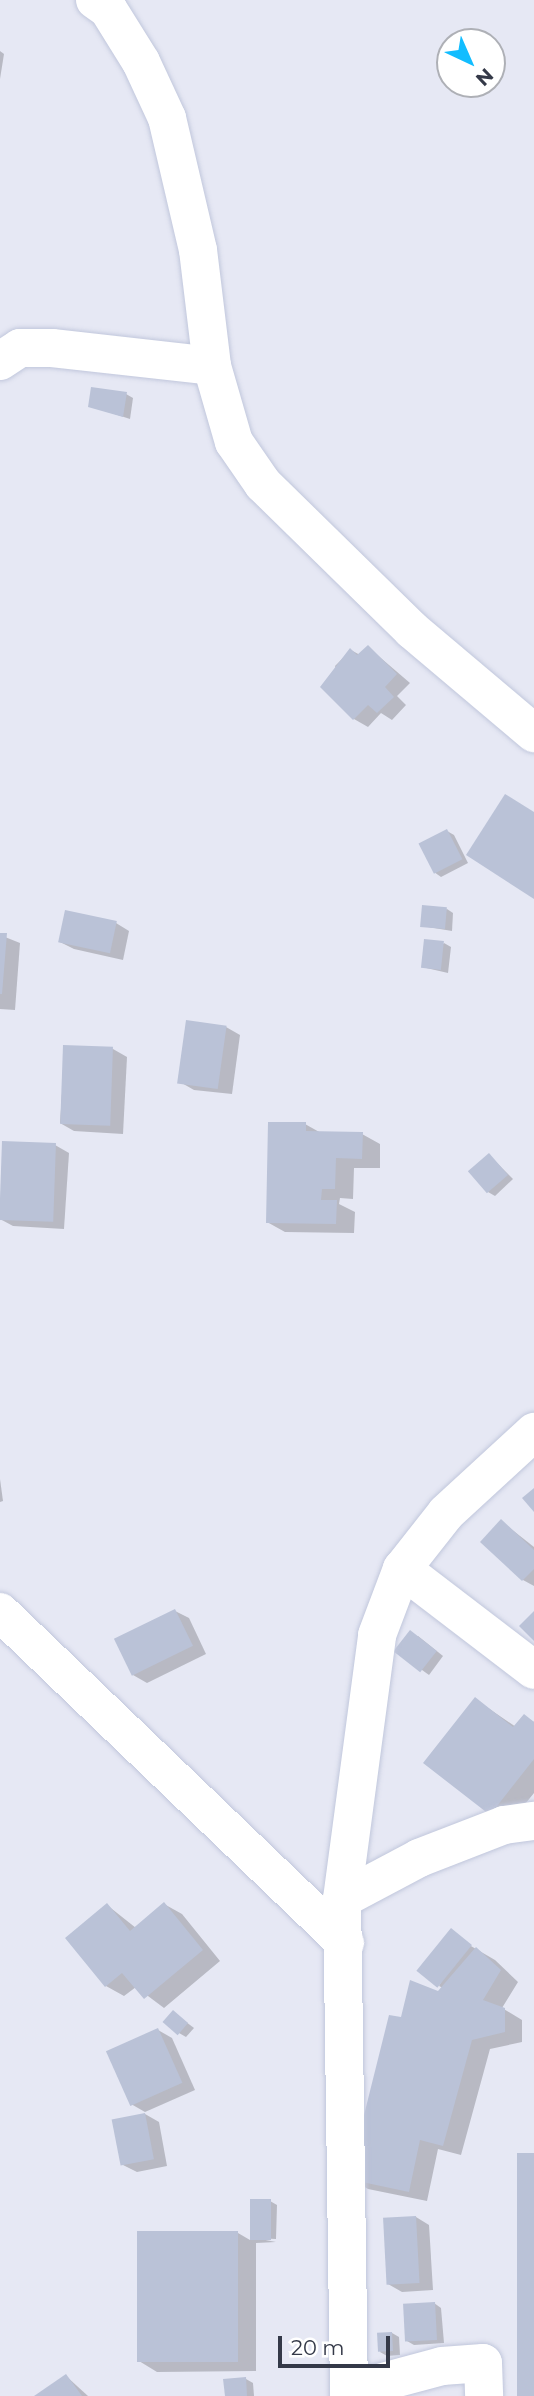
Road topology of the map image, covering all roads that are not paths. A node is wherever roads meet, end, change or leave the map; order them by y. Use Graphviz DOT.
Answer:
graph roads {
  1 [pos="94,0"];
  2 [pos="0,361"];
  3 [pos="212,366"];
  4 [pos="531,725"];
  5 [pos="534,1432"];
  6 [pos="402,1569"];
  7 [pos="0,1612"];
  8 [pos="534,1670"];
  9 [pos="534,1821"];
  10 [pos="342,1899"];
  11 [pos="345,1943"];
  12 [pos="349,2393"];
  13 [pos="484,2396"];
  1 -- 3 [label="street"];
  2 -- 3 [label="street"];
  3 -- 4 [label="street"];
  5 -- 6 [label="street"];
  6 -- 8 [label="street"];
  6 -- 10 [label="street"];
  7 -- 11 [label="street"];
  9 -- 10 [label="street"];
  10 -- 11 [label="street"];
  11 -- 12 [label="street"];
  12 -- 13 [label="street"];
}
